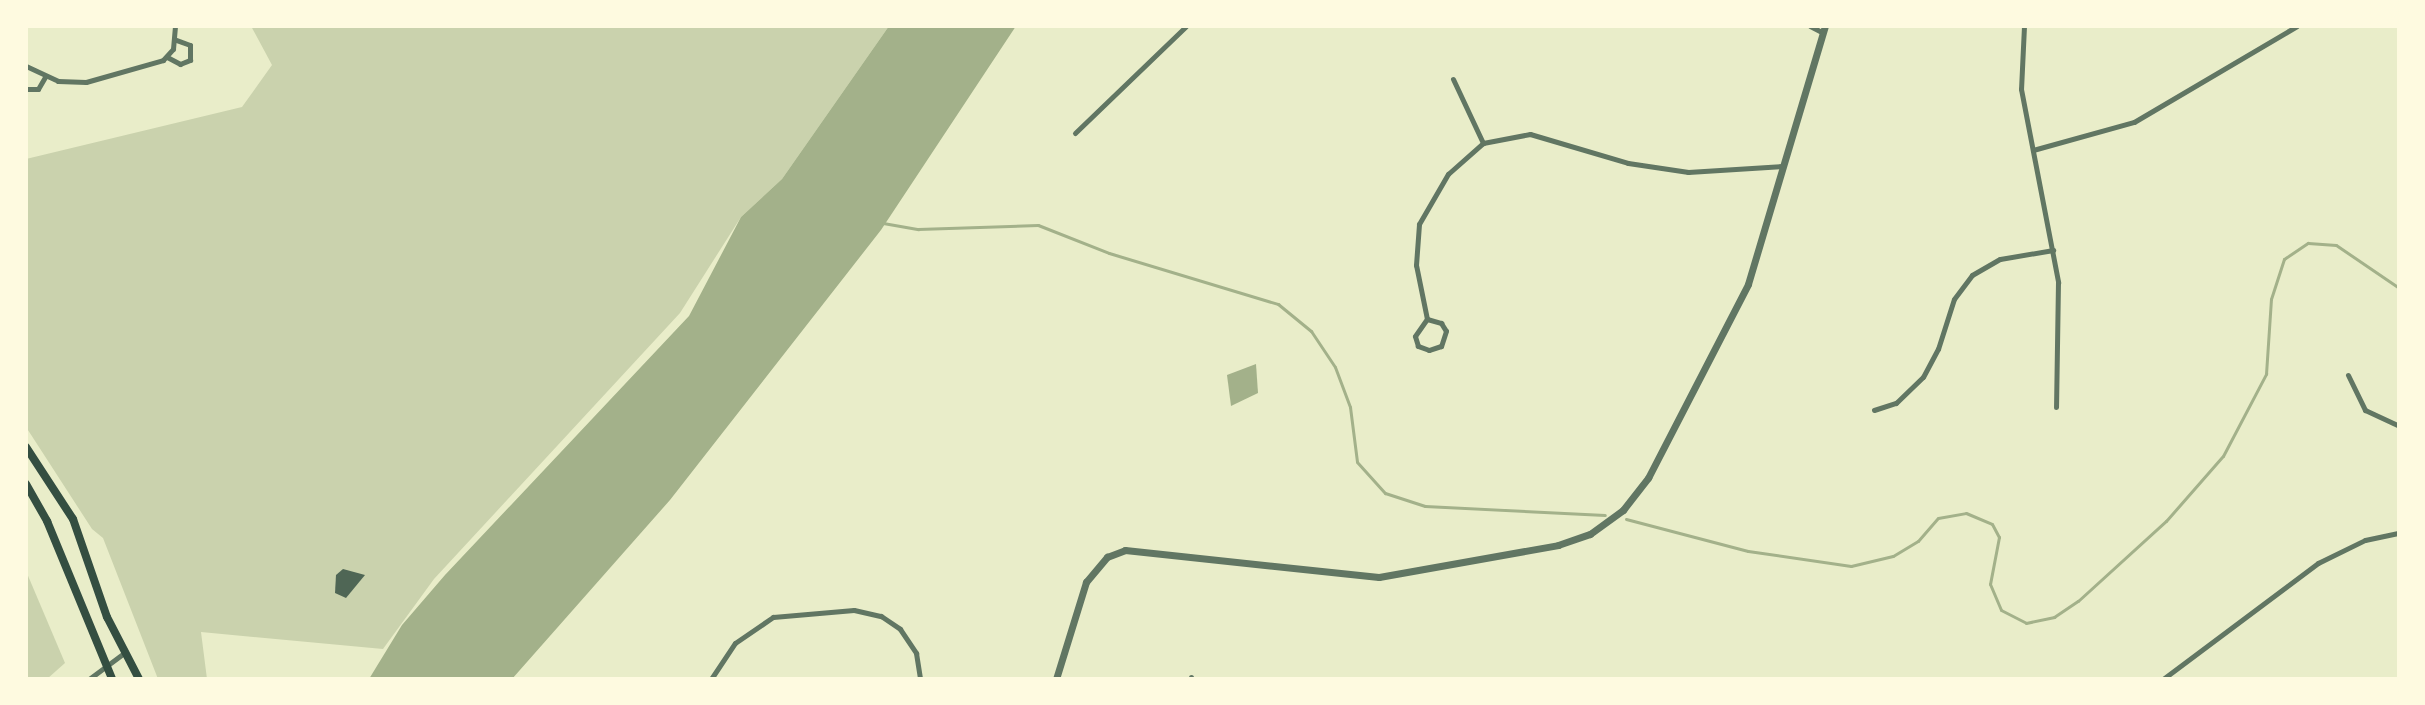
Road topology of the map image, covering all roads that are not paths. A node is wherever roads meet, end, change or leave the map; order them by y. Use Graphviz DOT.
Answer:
graph roads {
  1 [pos="175,26"];
  2 [pos="1186,26"];
  3 [pos="1810,26"];
  4 [pos="2024,26"];
  5 [pos="2297,26"];
  6 [pos="1824,29"];
  7 [pos="176,40"];
  8 [pos="167,57"];
  9 [pos="26,66"];
  10 [pos="45,77"];
  11 [pos="1453,79"];
  12 [pos="26,89"];
  13 [pos="1075,133"];
  14 [pos="1483,143"];
  15 [pos="2033,150"];
  16 [pos="1783,166"];
  17 [pos="2053,250"];
  18 [pos="1427,319"];
  19 [pos="2348,375"];
  20 [pos="2056,407"];
  21 [pos="1874,410"];
  22 [pos="2399,426"];
  23 [pos="26,447"];
  24 [pos="26,484"];
  25 [pos="2399,533"];
  26 [pos="124,653"];
  27 [pos="104,667"];
  28 [pos="89,679"];
  29 [pos="112,679"];
  30 [pos="139,679"];
  31 [pos="711,679"];
  32 [pos="920,679"];
  33 [pos="1056,679"];
  34 [pos="2163,679"];
  1 -- 7 [label="street"];
  2 -- 13 [label="street"];
  3 -- 6 [label="street"];
  4 -- 15 [label="street"];
  5 -- 15 [label="street"];
  6 -- 16 [label="street"];
  7 -- 8 [label="street"];
  7 -- 8 [label="street"];
  8 -- 10 [label="street"];
  9 -- 10 [label="street"];
  10 -- 12 [label="street"];
  11 -- 14 [label="street"];
  14 -- 16 [label="street"];
  14 -- 18 [label="street"];
  15 -- 17 [label="street"];
  16 -- 33 [label="street"];
  17 -- 20 [label="street"];
  17 -- 21 [label="street"];
  18 -- 18 [label="street"];
  19 -- 22 [label="street"];
  23 -- 26 [label="main road"];
  24 -- 27 [label="main road"];
  25 -- 34 [label="street"];
  26 -- 27 [label="street"];
  26 -- 30 [label="main road"];
  27 -- 28 [label="street"];
  27 -- 29 [label="main road"];
  31 -- 32 [label="street"];
}
